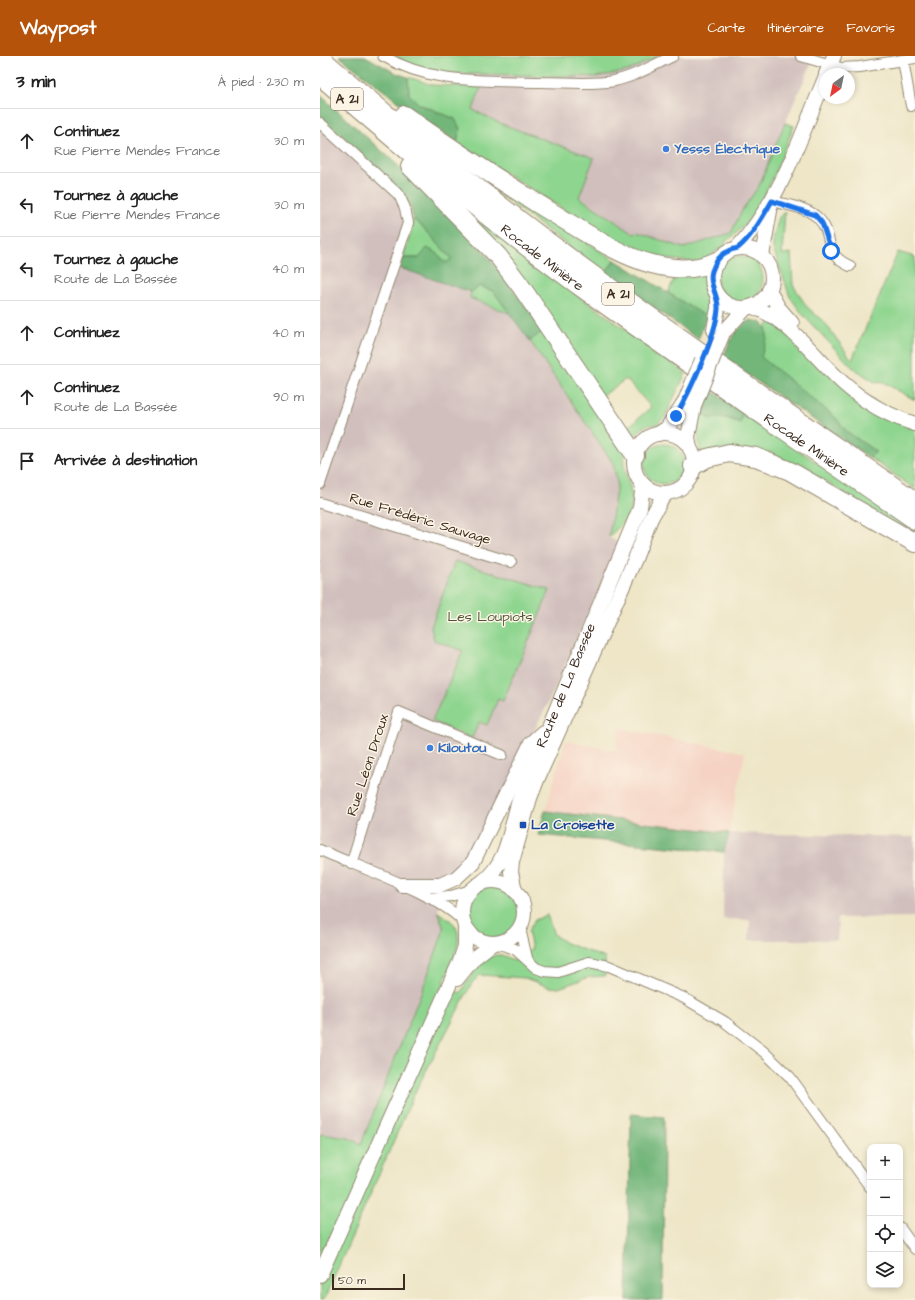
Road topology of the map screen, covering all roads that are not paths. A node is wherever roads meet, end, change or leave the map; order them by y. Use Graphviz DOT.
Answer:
graph roads {
  1 [pos="383,56"];
  2 [pos="673,56"];
  3 [pos="801,56"];
  4 [pos="320,57"];
  5 [pos="915,58"];
  6 [pos="903,60"];
  7 [pos="829,68"];
  8 [pos="851,68"];
  9 [pos="327,73"];
  10 [pos="819,91"];
  11 [pos="911,106"];
  12 [pos="374,122"];
  13 [pos="320,123"];
  14 [pos="772,201"];
  15 [pos="737,248"];
  16 [pos="762,256"];
  17 [pos="717,261"];
  18 [pos="850,266"];
  19 [pos="769,290"];
  20 [pos="718,297"];
  21 [pos="749,308"];
  22 [pos="718,331"];
  23 [pos="689,403"];
  24 [pos="915,416"];
  25 [pos="915,424"];
  26 [pos="658,434"];
  27 [pos="690,449"];
  28 [pos="635,455"];
  29 [pos="693,466"];
  30 [pos="320,484"];
  31 [pos="643,484"];
  32 [pos="667,493"];
  33 [pos="915,501"];
  34 [pos="320,503"];
  35 [pos="915,520"];
  36 [pos="915,543"];
  37 [pos="511,562"];
  38 [pos="549,726"];
  39 [pos="502,755"];
  40 [pos="320,850"];
  41 [pos="351,864"];
  42 [pos="402,885"];
  43 [pos="476,887"];
  44 [pos="515,891"];
  45 [pos="429,898"];
  46 [pos="522,921"];
  47 [pos="464,923"];
  48 [pos="495,943"];
  49 [pos="527,958"];
  50 [pos="446,993"];
  51 [pos="867,1182"];
  52 [pos="903,1232"];
  53 [pos="915,1249"];
  54 [pos="320,1275"];
  1 -- 2 [label="street"];
  3 -- 7 [label="street"];
  4 -- 9 [label="highway, Rocade Minière / A 21"];
  5 -- 6 [label="street"];
  6 -- 8 [label="street"];
  6 -- 11 [label="street"];
  9 -- 12 [label="highway, Rocade Minière / A 21"];
  9 -- 17 [label="highway"];
  9 -- 33 [label="highway, Rocade Minière / A 21"];
  10 -- 14 [label="main road"];
  12 -- 28 [label="highway"];
  12 -- 35 [label="highway, Rocade Minière / A 21"];
  13 -- 30 [label="street"];
  14 -- 15 [label="main road"];
  14 -- 16 [label="main road"];
  14 -- 18 [label="street"];
  15 -- 16 [label="main road"];
  15 -- 17 [label="main road"];
  16 -- 19 [label="main road"];
  17 -- 20 [label="main road"];
  19 -- 21 [label="main road"];
  19 -- 24 [label="main road"];
  20 -- 21 [label="main road"];
  20 -- 22 [label="main road"];
  21 -- 22 [label="main road"];
  21 -- 25 [label="main road"];
  22 -- 23 [label="main road, bridge"];
  23 -- 26 [label="main road"];
  23 -- 27 [label="main road"];
  26 -- 27 [label="main road"];
  26 -- 28 [label="main road"];
  27 -- 29 [label="main road"];
  28 -- 31 [label="main road"];
  29 -- 32 [label="main road"];
  29 -- 36 [label="highway"];
  31 -- 32 [label="main road"];
  31 -- 38 [label="main road, Route de La Bassée"];
  32 -- 44 [label="main road, Route de La Bassée"];
  34 -- 37 [label="street, Rue Frédéric Sauvage"];
  38 -- 42 [label="main road"];
  38 -- 43 [label="main road, Route de La Bassée"];
  39 -- 41 [label="street, Rue Léon Droux"];
  40 -- 41 [label="street"];
  41 -- 42 [label="street"];
  42 -- 45 [label="street"];
  43 -- 44 [label="main road"];
  43 -- 45 [label="street"];
  43 -- 47 [label="main road"];
  44 -- 46 [label="main road"];
  45 -- 47 [label="street"];
  46 -- 48 [label="main road"];
  46 -- 49 [label="street"];
  47 -- 48 [label="main road"];
  47 -- 50 [label="main road"];
  48 -- 49 [label="street"];
  48 -- 50 [label="main road"];
  49 -- 51 [label="street"];
  50 -- 54 [label="main road"];
  52 -- 53 [label="street"];
}
